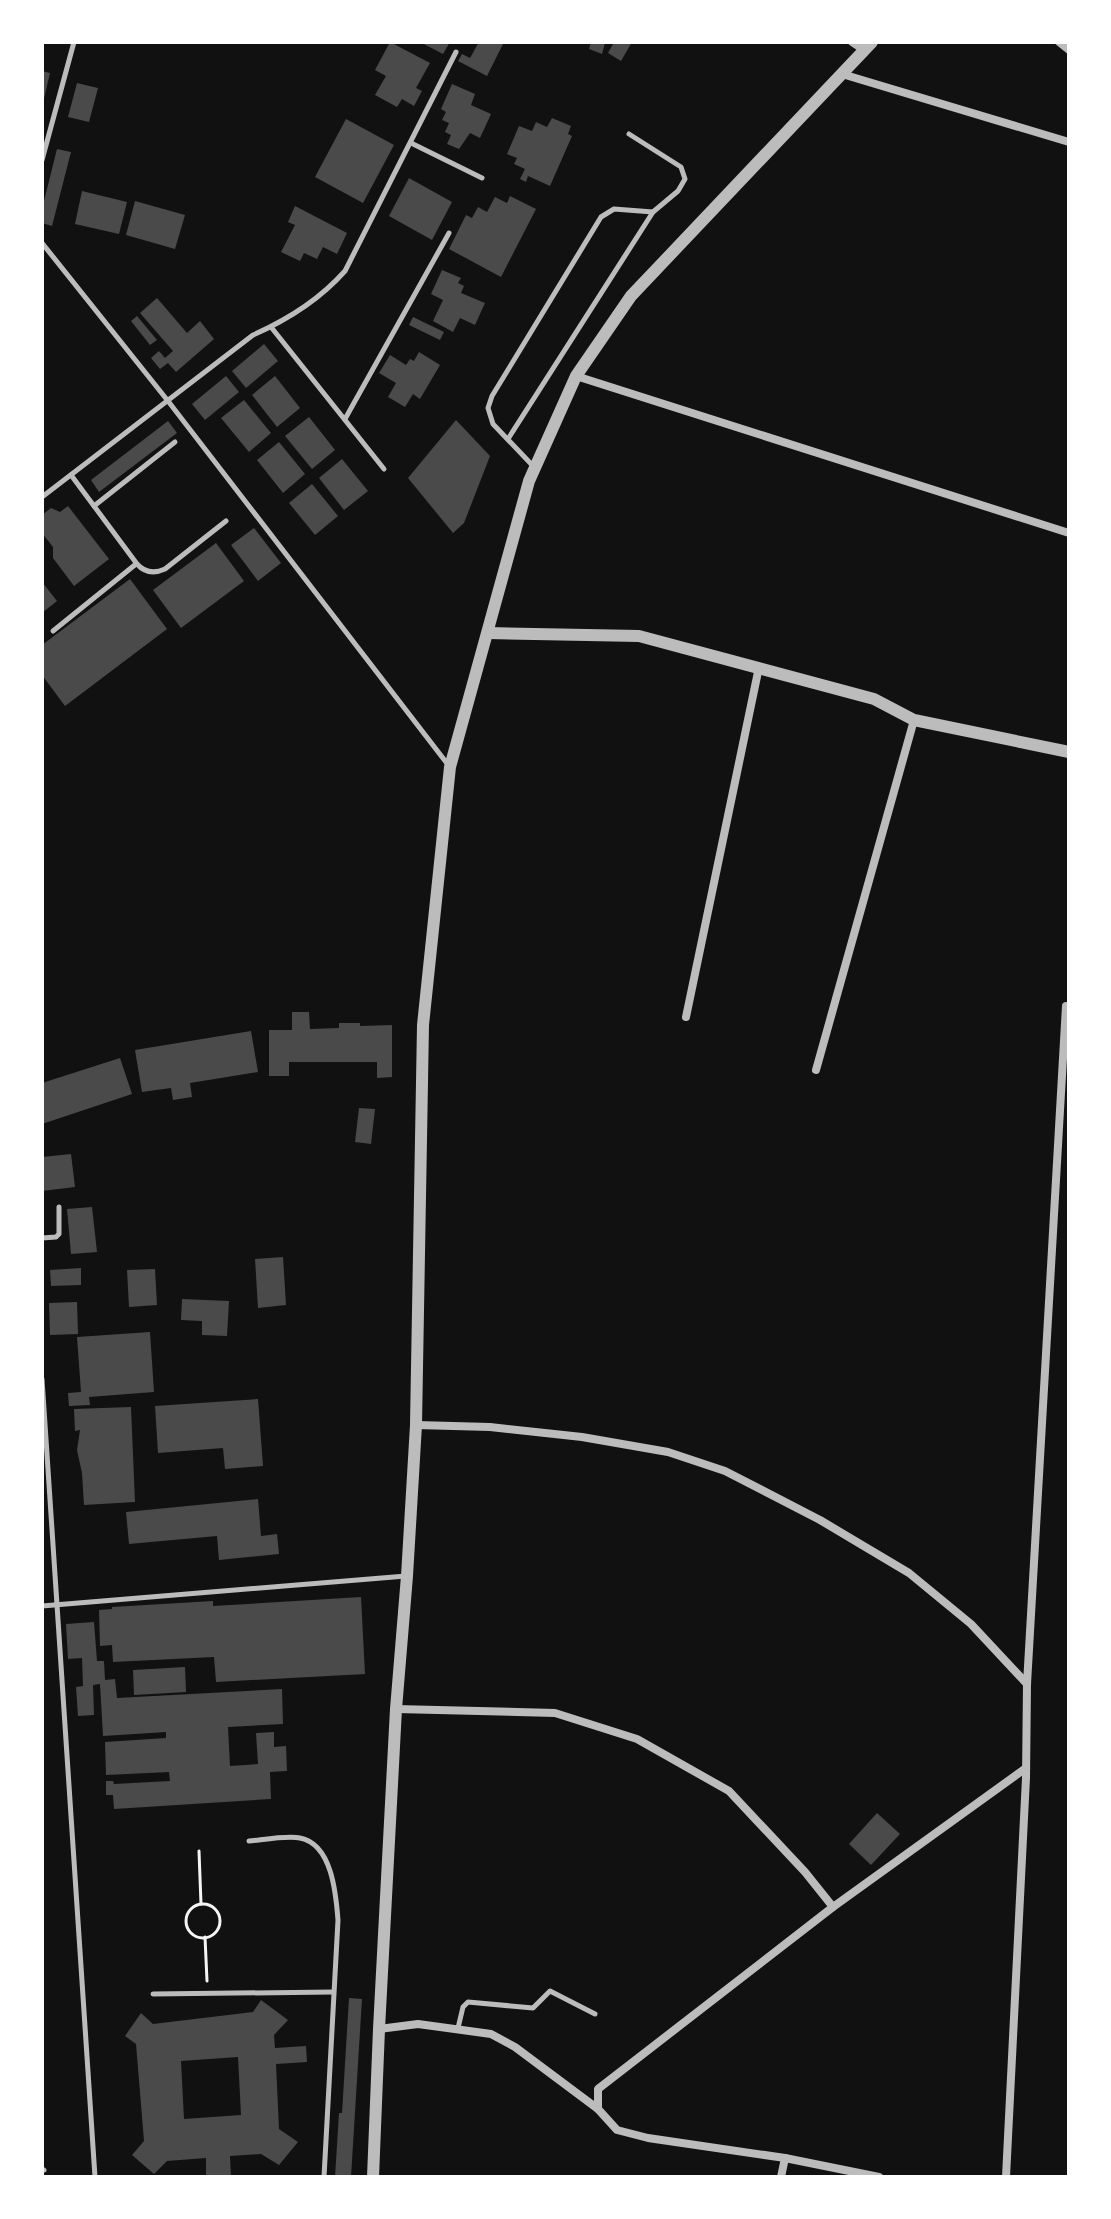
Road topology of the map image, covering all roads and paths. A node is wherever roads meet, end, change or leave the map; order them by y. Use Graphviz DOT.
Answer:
graph roads {
  1 [pos="74,42"];
  2 [pos="852,42"];
  3 [pos="1059,42"];
  4 [pos="868,46"];
  5 [pos="1069,50"];
  6 [pos="456,52"];
  7 [pos="842,74"];
  8 [pos="629,134"];
  9 [pos="1069,142"];
  10 [pos="411,143"];
  11 [pos="42,160"];
  12 [pos="482,178"];
  13 [pos="653,212"];
  14 [pos="449,233"];
  15 [pos="42,243"];
  16 [pos="271,327"];
  17 [pos="576,376"];
  18 [pos="168,401"];
  19 [pos="345,419"];
  20 [pos="508,439"];
  21 [pos="175,442"];
  22 [pos="535,467"];
  23 [pos="384,469"];
  24 [pos="71,475"];
  25 [pos="42,497"];
  26 [pos="94,506"];
  27 [pos="226,521"];
  28 [pos="1069,533"];
  29 [pos="137,564"];
  30 [pos="53,631"];
  31 [pos="488,633"];
  32 [pos="759,667"];
  33 [pos="914,720"];
  34 [pos="1069,752"];
  35 [pos="450,767"];
  36 [pos="1069,1006"];
  37 [pos="686,1017"];
  38 [pos="816,1070"];
  39 [pos="59,1207"];
  40 [pos="42,1238"];
  41 [pos="42,1379"];
  42 [pos="416,1425"];
  43 [pos="407,1576"];
  44 [pos="58,1605"];
  45 [pos="42,1606"];
  46 [pos="1027,1684"];
  47 [pos="396,1709"];
  48 [pos="1026,1768"];
  49 [pos="249,1841"];
  50 [pos="199,1851"];
  51 [pos="201,1904"];
  52 [pos="833,1907"];
  53 [pos="205,1937"];
  54 [pos="333,1992"];
  55 [pos="207,1993"];
  56 [pos="153,1994"];
  57 [pos="595,2014"];
  58 [pos="458,2028"];
  59 [pos="379,2029"];
  60 [pos="598,2109"];
  61 [pos="785,2158"];
  62 [pos="95,2177"];
  63 [pos="324,2177"];
  64 [pos="373,2177"];
  65 [pos="781,2177"];
  66 [pos="879,2177"];
  67 [pos="1006,2177"];
  1 -- 11 [label="lane"];
  2 -- 4 [label="street"];
  3 -- 5 [label="street"];
  4 -- 7 [label="street"];
  6 -- 10 [label="lane"];
  7 -- 9 [label="street"];
  7 -- 17 [label="street"];
  8 -- 13 [label="lane"];
  10 -- 12 [label="lane"];
  10 -- 16 [label="lane"];
  13 -- 20 [label="lane"];
  13 -- 20 [label="lane"];
  14 -- 19 [label="lane"];
  15 -- 18 [label="lane"];
  16 -- 18 [label="lane"];
  16 -- 19 [label="lane"];
  17 -- 22 [label="street"];
  17 -- 28 [label="street"];
  18 -- 24 [label="lane"];
  18 -- 35 [label="lane"];
  19 -- 23 [label="lane"];
  20 -- 22 [label="lane"];
  21 -- 26 [label="lane"];
  22 -- 31 [label="street"];
  24 -- 25 [label="lane"];
  24 -- 26 [label="lane"];
  26 -- 29 [label="lane"];
  27 -- 29 [label="lane"];
  29 -- 30 [label="lane"];
  31 -- 32 [label="street"];
  31 -- 35 [label="street"];
  32 -- 33 [label="street"];
  32 -- 37 [label="street"];
  33 -- 34 [label="street"];
  33 -- 38 [label="street"];
  35 -- 42 [label="street"];
  36 -- 46 [label="street"];
  39 -- 40 [label="lane"];
  41 -- 44 [label="lane"];
  42 -- 43 [label="street"];
  42 -- 46 [label="street"];
  43 -- 44 [label="lane"];
  43 -- 47 [label="street"];
  44 -- 45 [label="lane"];
  44 -- 62 [label="lane"];
  46 -- 48 [label="street"];
  47 -- 52 [label="street"];
  47 -- 59 [label="street"];
  48 -- 52 [label="street"];
  48 -- 67 [label="street"];
  49 -- 54 [label="lane"];
  50 -- 51 [label="path"];
  51 -- 53 [label="path"];
  51 -- 53 [label="path"];
  52 -- 60 [label="street"];
  53 -- 55 [label="path"];
  54 -- 55 [label="lane"];
  54 -- 63 [label="lane"];
  55 -- 56 [label="lane"];
  57 -- 58 [label="lane"];
  58 -- 59 [label="street"];
  58 -- 60 [label="street"];
  59 -- 64 [label="street"];
  60 -- 61 [label="street"];
  61 -- 65 [label="street"];
  61 -- 66 [label="street"];
}
